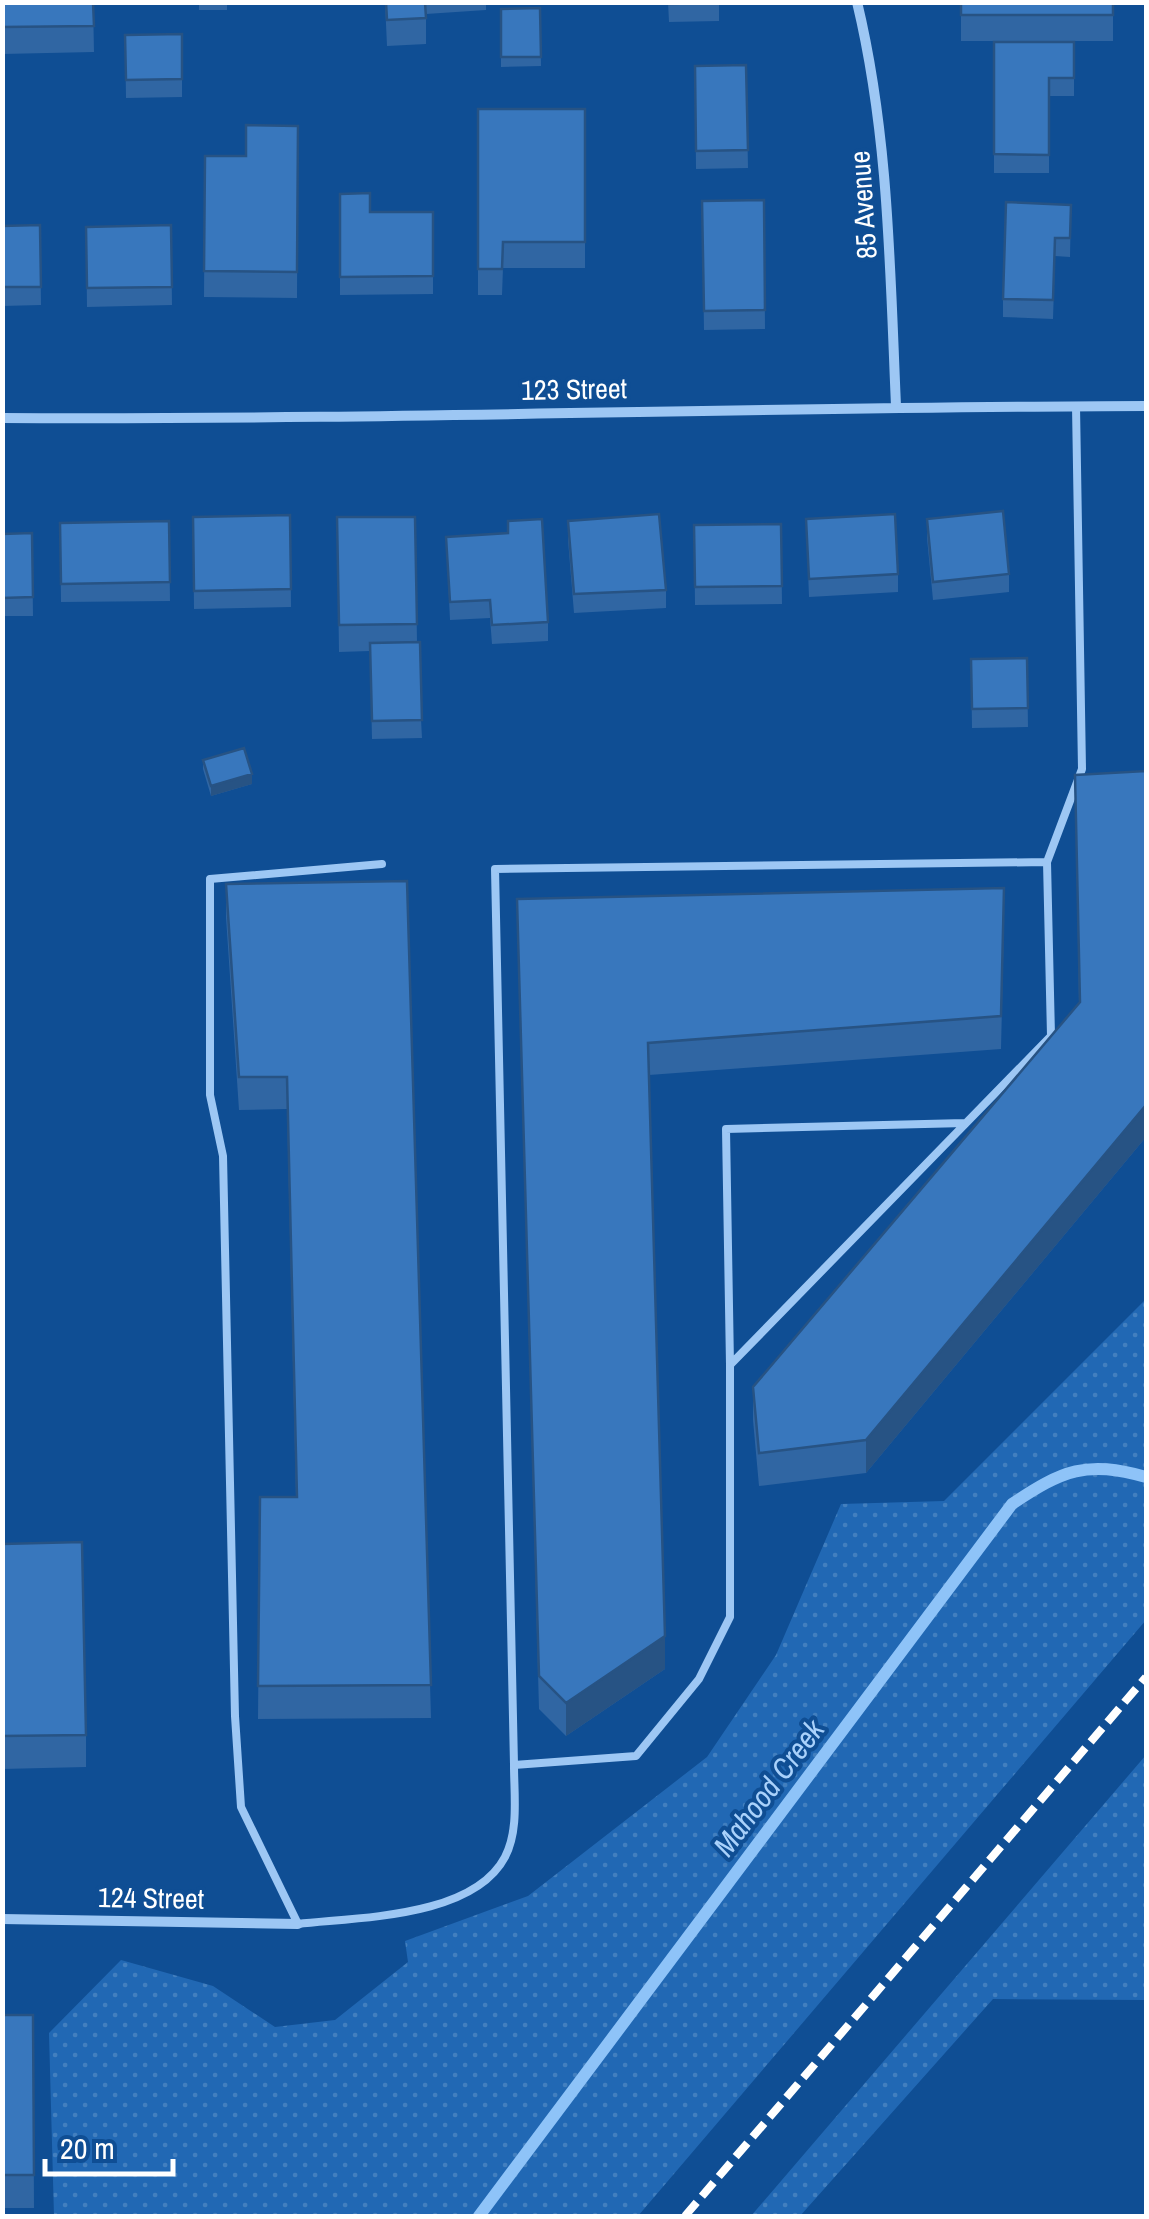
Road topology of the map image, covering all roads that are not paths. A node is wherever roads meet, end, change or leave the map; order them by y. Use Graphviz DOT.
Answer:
graph roads {
  1 [pos="856,2"];
  2 [pos="896,406"];
  3 [pos="1076,406"];
  4 [pos="1146,406"];
  5 [pos="2,418"];
  6 [pos="1047,862"];
  7 [pos="382,864"];
  8 [pos="966,1122"];
  9 [pos="730,1365"];
  10 [pos="514,1765"];
  11 [pos="2,1919"];
  12 [pos="298,1924"];
  1 -- 2 [label="street, 85 Avenue"];
  2 -- 3 [label="street, 123 Street"];
  2 -- 5 [label="street, 123 Street"];
  3 -- 4 [label="street, 123 Street"];
  3 -- 6 [label="lane"];
  6 -- 8 [label="lane"];
  6 -- 10 [label="lane"];
  7 -- 12 [label="lane"];
  8 -- 9 [label="lane"];
  8 -- 9 [label="lane"];
  9 -- 10 [label="lane"];
  10 -- 12 [label="lane"];
  11 -- 12 [label="street, 124 Street"];
}
